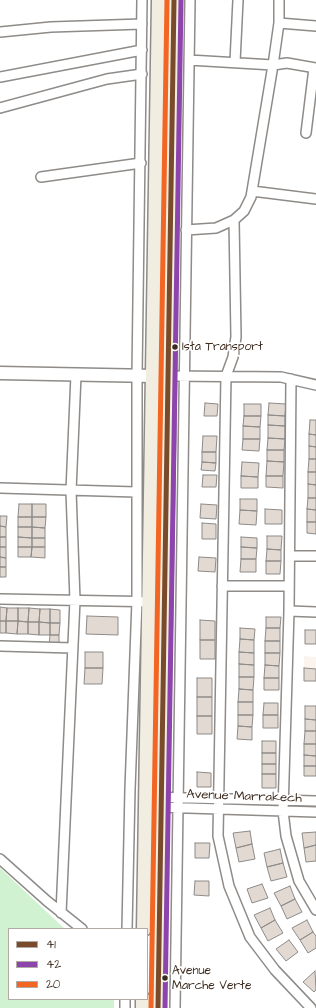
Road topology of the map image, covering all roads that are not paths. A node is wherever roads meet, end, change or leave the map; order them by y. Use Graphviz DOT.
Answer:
graph roads {
  1 [pos="142,0"];
  2 [pos="159,0"];
  3 [pos="174,0"];
  4 [pos="190,0"];
  5 [pos="238,0"];
  6 [pos="280,0"];
  7 [pos="279,23"];
  8 [pos="142,24"];
  9 [pos="316,26"];
  10 [pos="0,32"];
  11 [pos="142,50"];
  12 [pos="189,60"];
  13 [pos="235,62"];
  14 [pos="273,65"];
  15 [pos="315,68"];
  16 [pos="142,74"];
  17 [pos="0,77"];
  18 [pos="0,108"];
  19 [pos="306,133"];
  20 [pos="141,162"];
  21 [pos="41,177"];
  22 [pos="252,191"];
  23 [pos="316,199"];
  24 [pos="234,220"];
  25 [pos="186,230"];
  26 [pos="0,374"];
  27 [pos="76,375"];
  28 [pos="137,376"];
  29 [pos="154,376"];
  30 [pos="169,376"];
  31 [pos="185,376"];
  32 [pos="226,376"];
  33 [pos="292,379"];
  34 [pos="316,385"];
  35 [pos="0,488"];
  36 [pos="71,491"];
  37 [pos="136,492"];
  38 [pos="290,556"];
  39 [pos="316,556"];
  40 [pos="222,586"];
  41 [pos="289,586"];
  42 [pos="0,599"];
  43 [pos="75,600"];
  44 [pos="150,602"];
  45 [pos="289,611"];
  46 [pos="316,612"];
  47 [pos="0,646"];
  48 [pos="72,648"];
  49 [pos="177,798"];
  50 [pos="218,799"];
  51 [pos="284,801"];
  52 [pos="316,801"];
  53 [pos="147,802"];
  54 [pos="161,802"];
  55 [pos="177,808"];
  56 [pos="218,810"];
  57 [pos="283,811"];
  58 [pos="316,812"];
  59 [pos="0,859"];
  60 [pos="316,910"];
  61 [pos="61,913"];
  62 [pos="81,928"];
  63 [pos="127,928"];
  64 [pos="144,928"];
  65 [pos="158,1008"];
  66 [pos="175,1008"];
  67 [pos="311,1008"];
  1 -- 8 [label="street"];
  2 -- 29 [label="main road"];
  3 -- 30 [label="main road"];
  4 -- 12 [label="street"];
  5 -- 13 [label="street"];
  6 -- 7 [label="street"];
  7 -- 9 [label="street"];
  7 -- 14 [label="street"];
  8 -- 10 [label="street"];
  8 -- 11 [label="street"];
  11 -- 16 [label="street"];
  11 -- 17 [label="street"];
  12 -- 13 [label="street"];
  12 -- 25 [label="street"];
  13 -- 14 [label="street"];
  14 -- 15 [label="street"];
  14 -- 22 [label="street"];
  15 -- 19 [label="street"];
  16 -- 18 [label="street"];
  16 -- 20 [label="street"];
  20 -- 21 [label="street"];
  20 -- 28 [label="street"];
  22 -- 23 [label="street"];
  22 -- 24 [label="street"];
  24 -- 25 [label="street"];
  24 -- 32 [label="street"];
  25 -- 31 [label="street"];
  26 -- 27 [label="street"];
  27 -- 28 [label="street"];
  27 -- 36 [label="street"];
  28 -- 29 [label="street"];
  28 -- 37 [label="street"];
  29 -- 30 [label="main road"];
  29 -- 44 [label="main road"];
  30 -- 31 [label="street"];
  30 -- 44 [label="main road"];
  31 -- 32 [label="street"];
  31 -- 49 [label="street"];
  32 -- 33 [label="street"];
  32 -- 40 [label="street"];
  33 -- 34 [label="street"];
  33 -- 38 [label="street"];
  35 -- 36 [label="street"];
  36 -- 37 [label="street"];
  36 -- 43 [label="street"];
  37 -- 44 [label="street"];
  38 -- 39 [label="street"];
  38 -- 41 [label="street"];
  40 -- 41 [label="street"];
  40 -- 50 [label="street"];
  41 -- 45 [label="street"];
  42 -- 43 [label="street"];
  43 -- 44 [label="street"];
  43 -- 48 [label="street"];
  44 -- 53 [label="main road"];
  44 -- 54 [label="main road"];
  44 -- 63 [label="street"];
  45 -- 46 [label="street"];
  45 -- 51 [label="street"];
  47 -- 48 [label="street"];
  48 -- 61 [label="street"];
  49 -- 50 [label="street, Avenue Marrakech"];
  49 -- 54 [label="street, Avenue Marrakech"];
  49 -- 55 [label="street"];
  50 -- 51 [label="street, Avenue Marrakech"];
  50 -- 56 [label="street"];
  51 -- 52 [label="street, Avenue Marrakech"];
  51 -- 57 [label="street"];
  53 -- 54 [label="street, Avenue Marrakech"];
  53 -- 64 [label="main road"];
  54 -- 55 [label="street, Avenue Marrakech"];
  54 -- 65 [label="main road"];
  55 -- 56 [label="street, Avenue Marrakech"];
  55 -- 66 [label="street"];
  56 -- 57 [label="street, Avenue Marrakech"];
  56 -- 67 [label="street"];
  57 -- 58 [label="street, Avenue Marrakech"];
  57 -- 60 [label="street"];
  59 -- 61 [label="street"];
  61 -- 62 [label="street"];
}
